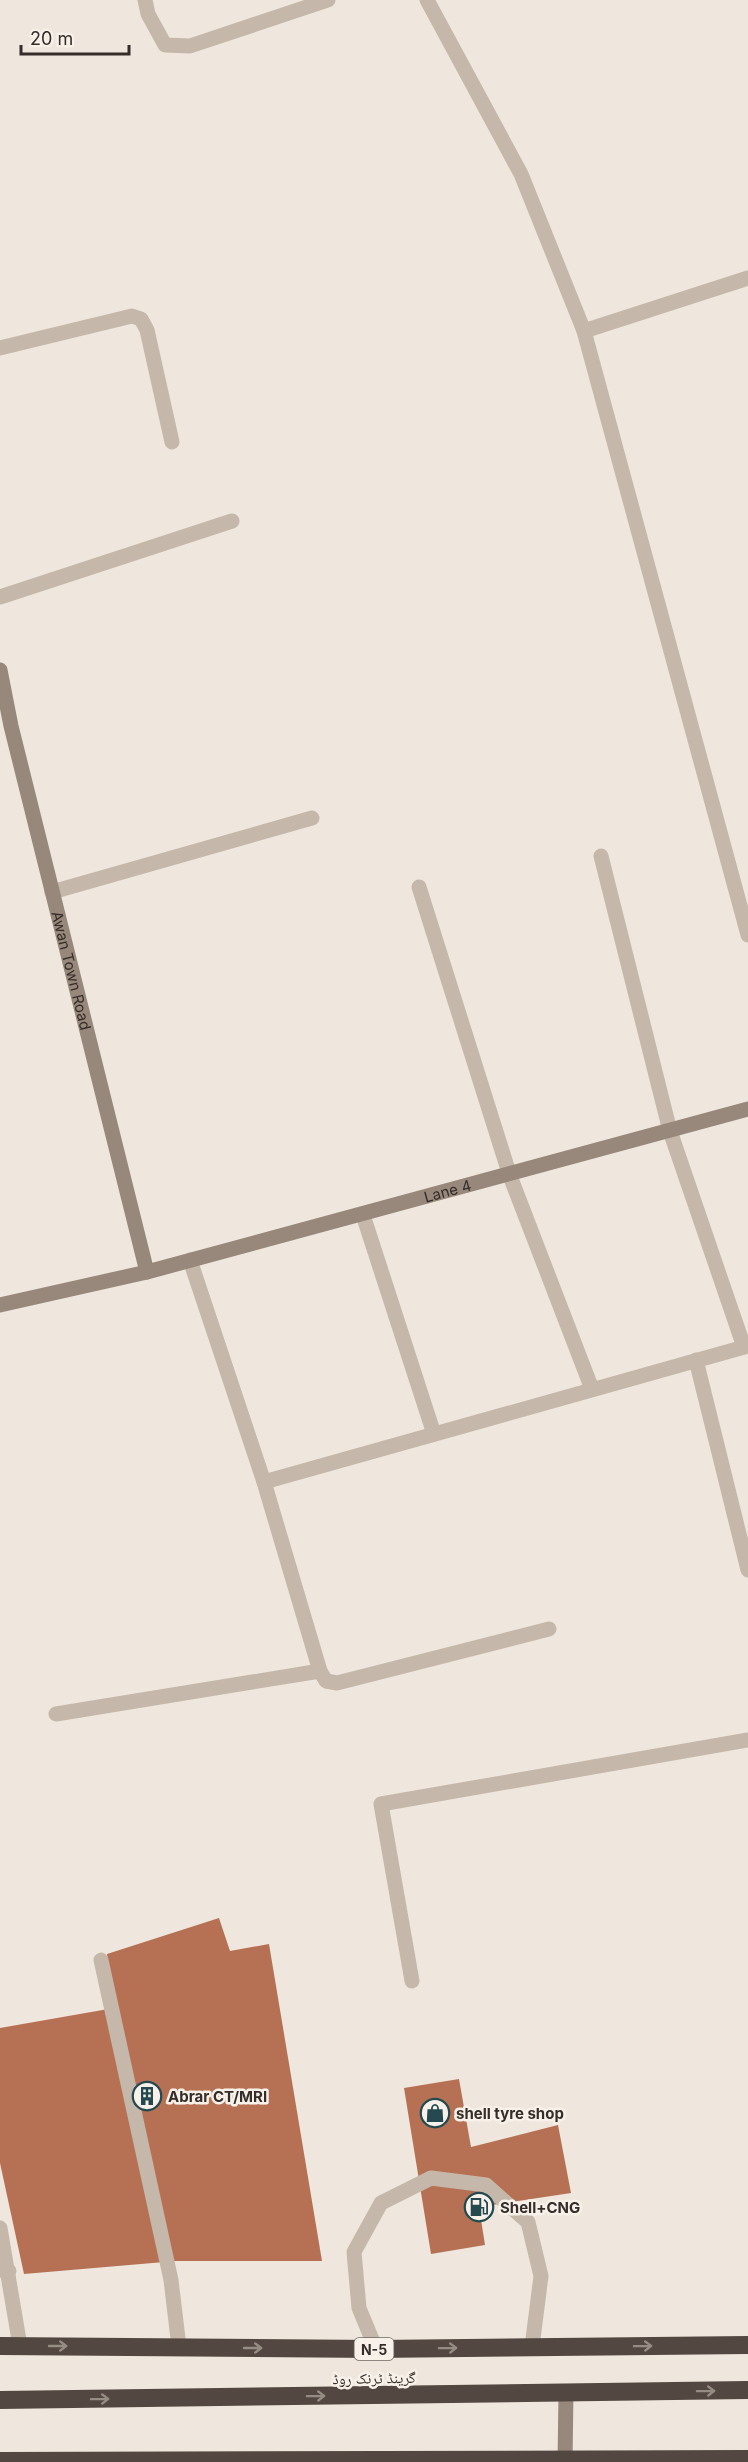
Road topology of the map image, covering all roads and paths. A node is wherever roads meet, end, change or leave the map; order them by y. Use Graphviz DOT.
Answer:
graph roads {
  1 [pos="145,0"];
  2 [pos="328,0"];
  3 [pos="427,0"];
  4 [pos="748,278"];
  5 [pos="584,331"];
  6 [pos="0,348"];
  7 [pos="172,442"];
  8 [pos="232,520"];
  9 [pos="0,597"];
  10 [pos="0,670"];
  11 [pos="6,727"];
  12 [pos="312,818"];
  13 [pos="601,856"];
  14 [pos="419,887"];
  15 [pos="52,892"];
  16 [pos="748,935"];
  17 [pos="748,1109"];
  18 [pos="670,1131"];
  19 [pos="510,1176"];
  20 [pos="363,1215"];
  21 [pos="190,1260"];
  22 [pos="147,1272"];
  23 [pos="0,1305"];
  24 [pos="746,1346"];
  25 [pos="696,1360"];
  26 [pos="592,1389"];
  27 [pos="434,1434"];
  28 [pos="264,1482"];
  29 [pos="748,1570"];
  30 [pos="549,1629"];
  31 [pos="320,1671"];
  32 [pos="56,1714"];
  33 [pos="748,1740"];
  34 [pos="101,1960"];
  35 [pos="412,1981"];
  36 [pos="0,2228"];
  37 [pos="5,2271"];
  38 [pos="748,2345"];
  39 [pos="0,2346"];
  40 [pos="20,2346"];
  41 [pos="179,2347"];
  42 [pos="532,2347"];
  43 [pos="376,2349"];
  44 [pos="748,2390"];
  45 [pos="566,2393"];
  46 [pos="0,2400"];
  47 [pos="748,2459"];
  48 [pos="564,2461"];
  49 [pos="0,2462"];
  1 -- 2 [label="street"];
  3 -- 5 [label="street"];
  4 -- 5 [label="street"];
  5 -- 16 [label="street"];
  6 -- 7 [label="street"];
  8 -- 9 [label="street"];
  10 -- 11 [label="street, Awan Town Road"];
  11 -- 15 [label="street, Awan Town Road"];
  12 -- 15 [label="street"];
  13 -- 18 [label="street"];
  14 -- 19 [label="street"];
  15 -- 22 [label="street, Awan Town Road"];
  17 -- 18 [label="street, Lane 4"];
  18 -- 19 [label="street, Lane 4"];
  18 -- 24 [label="street"];
  19 -- 20 [label="street, Lane 4"];
  19 -- 26 [label="street"];
  20 -- 21 [label="street, Lane 4"];
  20 -- 27 [label="street"];
  21 -- 22 [label="street, Lane 4"];
  21 -- 28 [label="street"];
  22 -- 23 [label="street, Lane 4"];
  24 -- 25 [label="street"];
  25 -- 26 [label="street"];
  25 -- 29 [label="street"];
  26 -- 27 [label="street"];
  27 -- 28 [label="street"];
  28 -- 31 [label="street"];
  30 -- 31 [label="street"];
  31 -- 32 [label="street"];
  33 -- 35 [label="street"];
  34 -- 41 [label="street"];
  36 -- 37 [label="street"];
  37 -- 40 [label="street"];
  42 -- 38 [label="highway, گرینڈ ٹرنک روڈ / N-5, one-way"];
  39 -- 40 [label="highway, گرینڈ ٹرنک روڈ / N-5"];
  40 -- 41 [label="highway, گرینڈ ٹرنک روڈ / N-5, one-way"];
  41 -- 43 [label="highway, گرینڈ ٹرنک روڈ / N-5, one-way"];
  43 -- 42 [label="highway, گرینڈ ٹرنک روڈ / N-5, one-way"];
  42 -- 43 [label="street"];
  45 -- 44 [label="highway, گرینڈ ٹرنک روڈ, one-way"];
  46 -- 45 [label="highway, گرینڈ ٹرنک روڈ, one-way"];
  45 -- 48 [label="street"];
  47 -- 48 [label="highway"];
  48 -- 49 [label="highway"];
}
